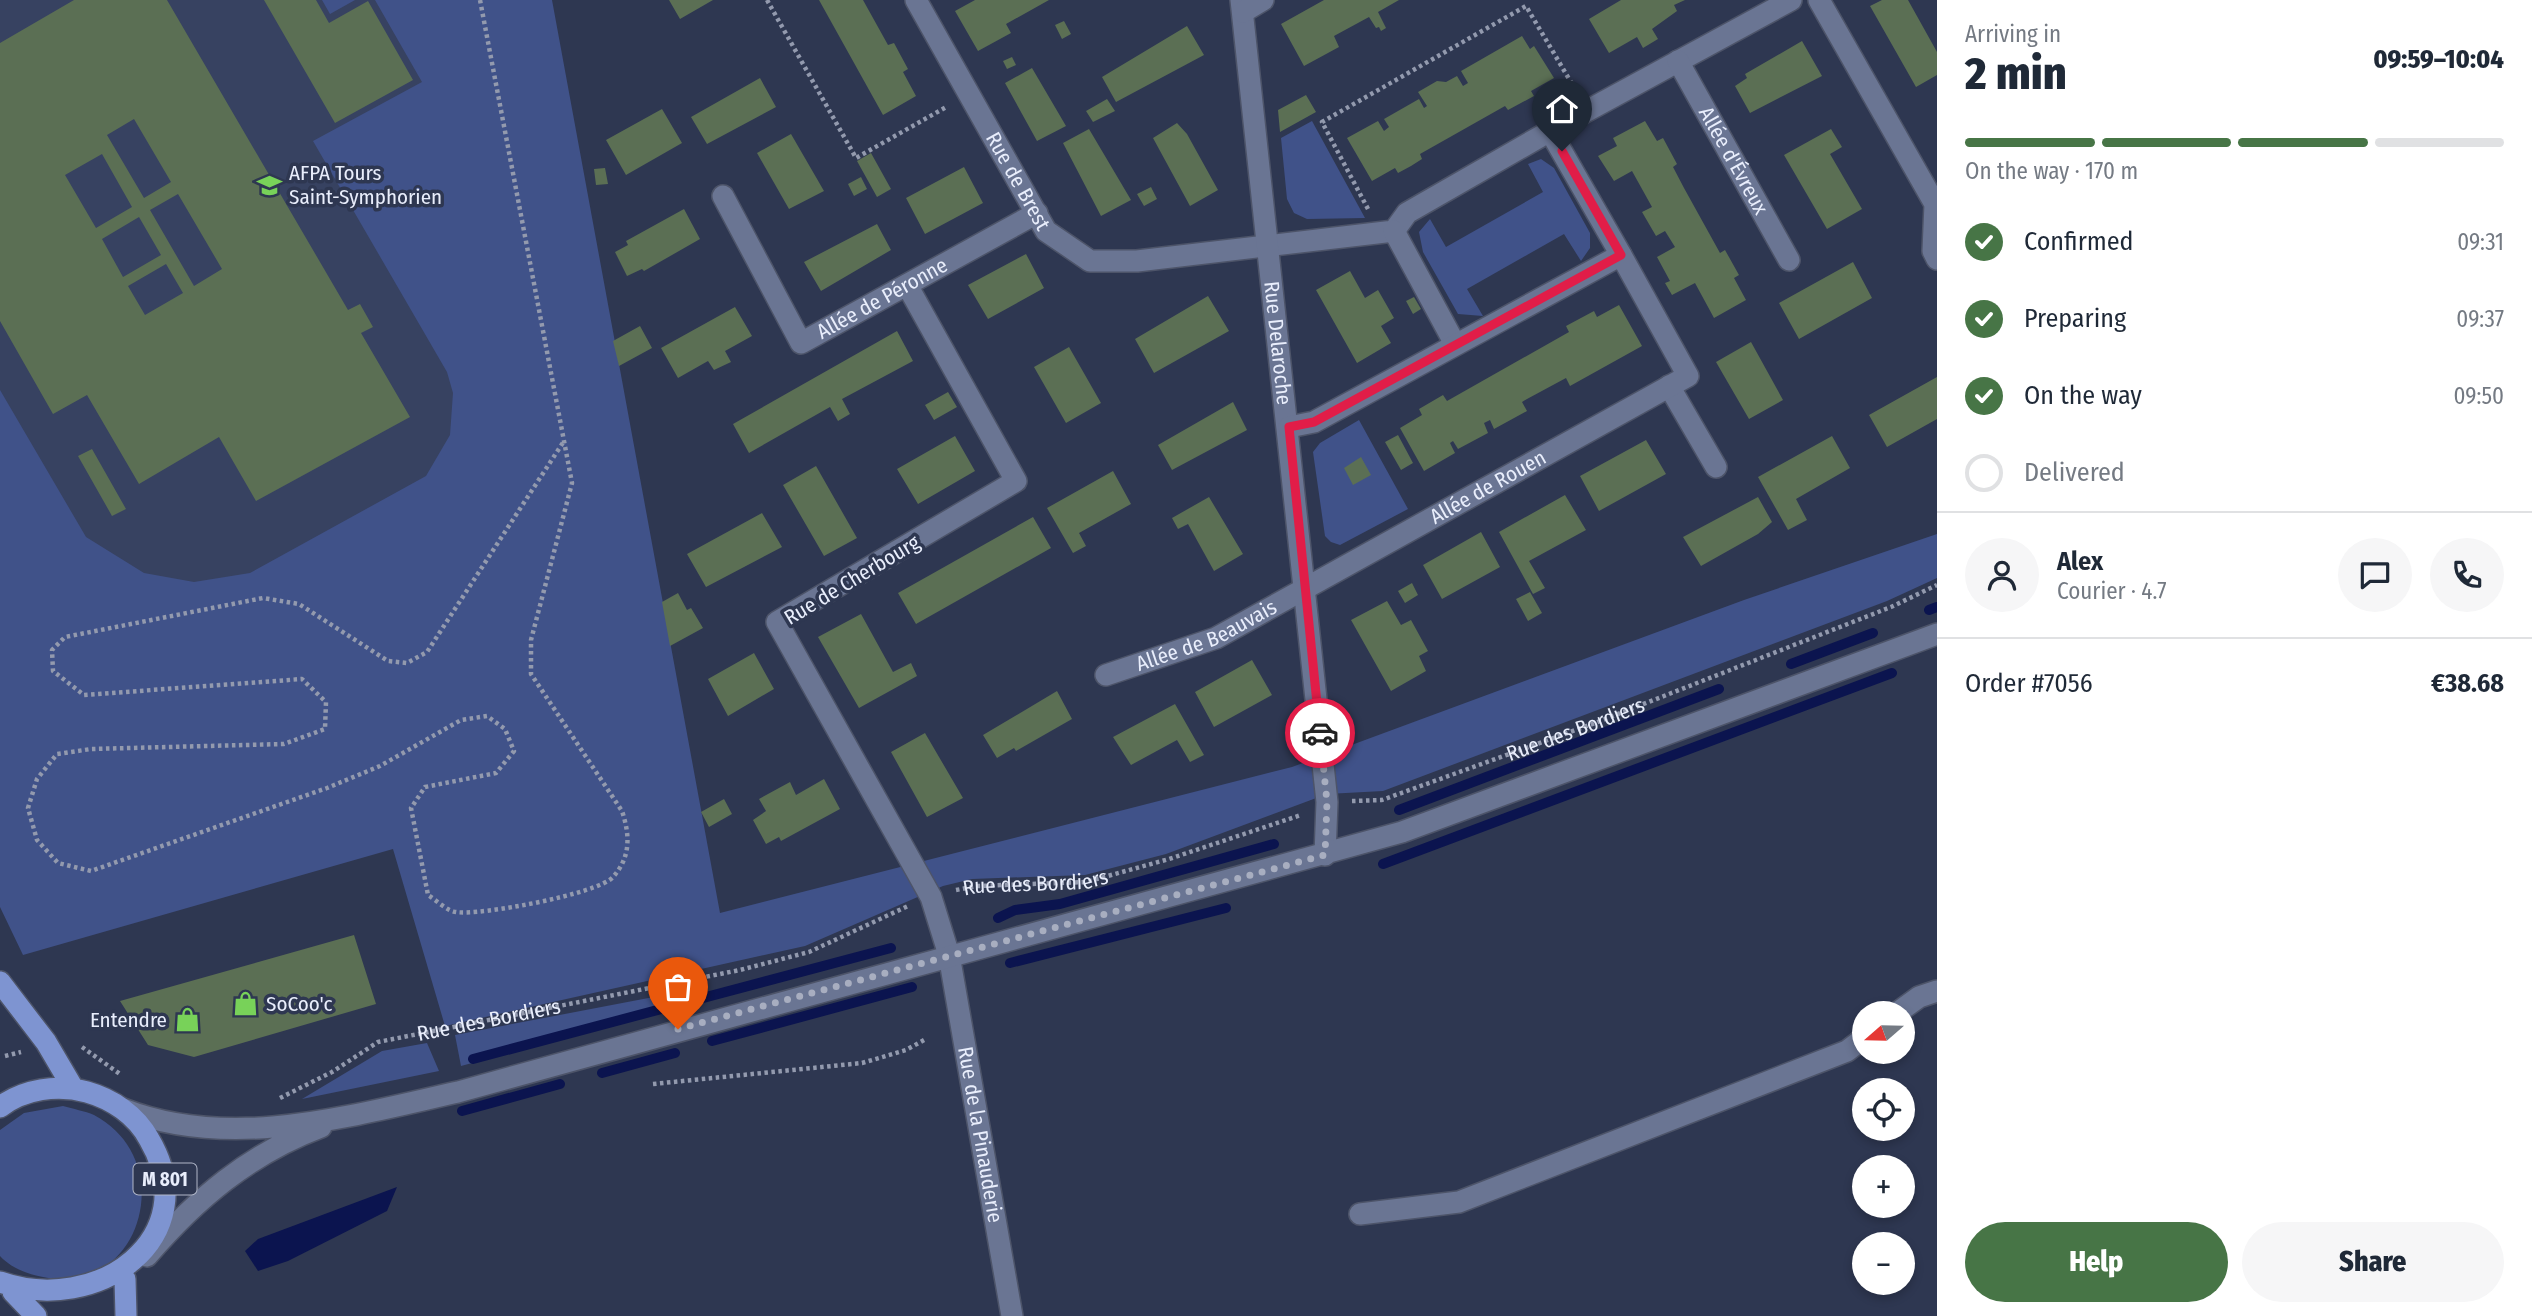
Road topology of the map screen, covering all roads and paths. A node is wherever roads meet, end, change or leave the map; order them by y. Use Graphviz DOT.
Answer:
graph roads {
  1 [pos="480,0"];
  2 [pos="767,0"];
  3 [pos="916,0"];
  4 [pos="1263,0"];
  5 [pos="1791,0"];
  6 [pos="1819,0"];
  7 [pos="1242,6"];
  8 [pos="1678,61"];
  9 [pos="970,93"];
  10 [pos="1581,99"];
  11 [pos="1550,131"];
  12 [pos="723,196"];
  13 [pos="1037,213"];
  14 [pos="1394,231"];
  15 [pos="1270,245"];
  16 [pos="1621,255"];
  17 [pos="1937,259"];
  18 [pos="1789,260"];
  19 [pos="907,285"];
  20 [pos="1455,344"];
  21 [pos="1669,386"];
  22 [pos="1289,427"];
  23 [pos="564,441"];
  24 [pos="1716,467"];
  25 [pos="1937,585"];
  26 [pos="1305,588"];
  27 [pos="1937,634"];
  28 [pos="1106,675"];
  29 [pos="1327,802"];
  30 [pos="1325,855"];
  31 [pos="931,897"];
  32 [pos="949,954"];
  33 [pos="0,982"];
  34 [pos="1937,991"];
  35 [pos="1915,1001"];
  36 [pos="926,1039"];
  37 [pos="73,1041"];
  38 [pos="1852,1047"];
  39 [pos="129,1080"];
  40 [pos="653,1084"];
  41 [pos="73,1088"];
  42 [pos="273,1101"];
  43 [pos="0,1107"];
  44 [pos="123,1109"];
  45 [pos="352,1115"];
  46 [pos="1360,1214"];
  47 [pos="145,1258"];
  48 [pos="125,1279"];
  49 [pos="5,1285"];
  50 [pos="36,1316"];
  51 [pos="126,1316"];
  52 [pos="1012,1316"];
  1 -- 23 [label="path"];
  2 -- 9 [label="path"];
  3 -- 9 [label="street, Rue de Brest"];
  4 -- 7 [label="street"];
  5 -- 8 [label="street"];
  6 -- 17 [label="street"];
  7 -- 15 [label="street, Rue Delaroche"];
  8 -- 11 [label="street"];
  8 -- 18 [label="street, Allée d'Évreux"];
  9 -- 13 [label="street, Rue de Brest"];
  10 -- 14 [label="path"];
  11 -- 14 [label="street"];
  11 -- 16 [label="street"];
  12 -- 19 [label="street, Allée de Péronne"];
  13 -- 15 [label="street, Rue de Brest"];
  13 -- 19 [label="street, Allée de Péronne"];
  14 -- 15 [label="street, Rue de Brest"];
  14 -- 20 [label="street"];
  15 -- 22 [label="street, Rue Delaroche"];
  16 -- 20 [label="street"];
  16 -- 21 [label="street"];
  19 -- 31 [label="street, Rue de Cherbourg"];
  20 -- 22 [label="street"];
  21 -- 24 [label="street"];
  21 -- 26 [label="street, Allée de Rouen"];
  22 -- 26 [label="street, Rue Delaroche"];
  23 -- 23 [label="path"];
  25 -- 29 [label="path, Rue des Bordiers"];
  26 -- 28 [label="street, Allée de Beauvais"];
  26 -- 29 [label="street, Rue Delaroche"];
  27 -- 30 [label="street, Rue des Bordiers"];
  29 -- 30 [label="street, Rue Delaroche"];
  29 -- 31 [label="path, Rue des Bordiers"];
  30 -- 32 [label="street, Rue des Bordiers"];
  31 -- 32 [label="street, Rue de Cherbourg"];
  31 -- 42 [label="path, Rue des Bordiers"];
  32 -- 45 [label="street, Rue des Bordiers"];
  32 -- 52 [label="street, Rue de la Pinauderie"];
  33 -- 41 [label="main road"];
  34 -- 35 [label="street"];
  36 -- 40 [label="path"];
  37 -- 39 [label="path"];
  38 -- 46 [label="street"];
  41 -- 43 [label="main road, M 801"];
  41 -- 44 [label="main road, M 801"];
  44 -- 45 [label="street, Rue des Bordiers"];
  44 -- 47 [label="main road, M 801"];
  45 -- 47 [label="street, Rue des Bordiers"];
  47 -- 48 [label="main road, M 801"];
  48 -- 49 [label="main road, M 801"];
  48 -- 51 [label="main road"];
  49 -- 50 [label="main road, M 801"];
}
